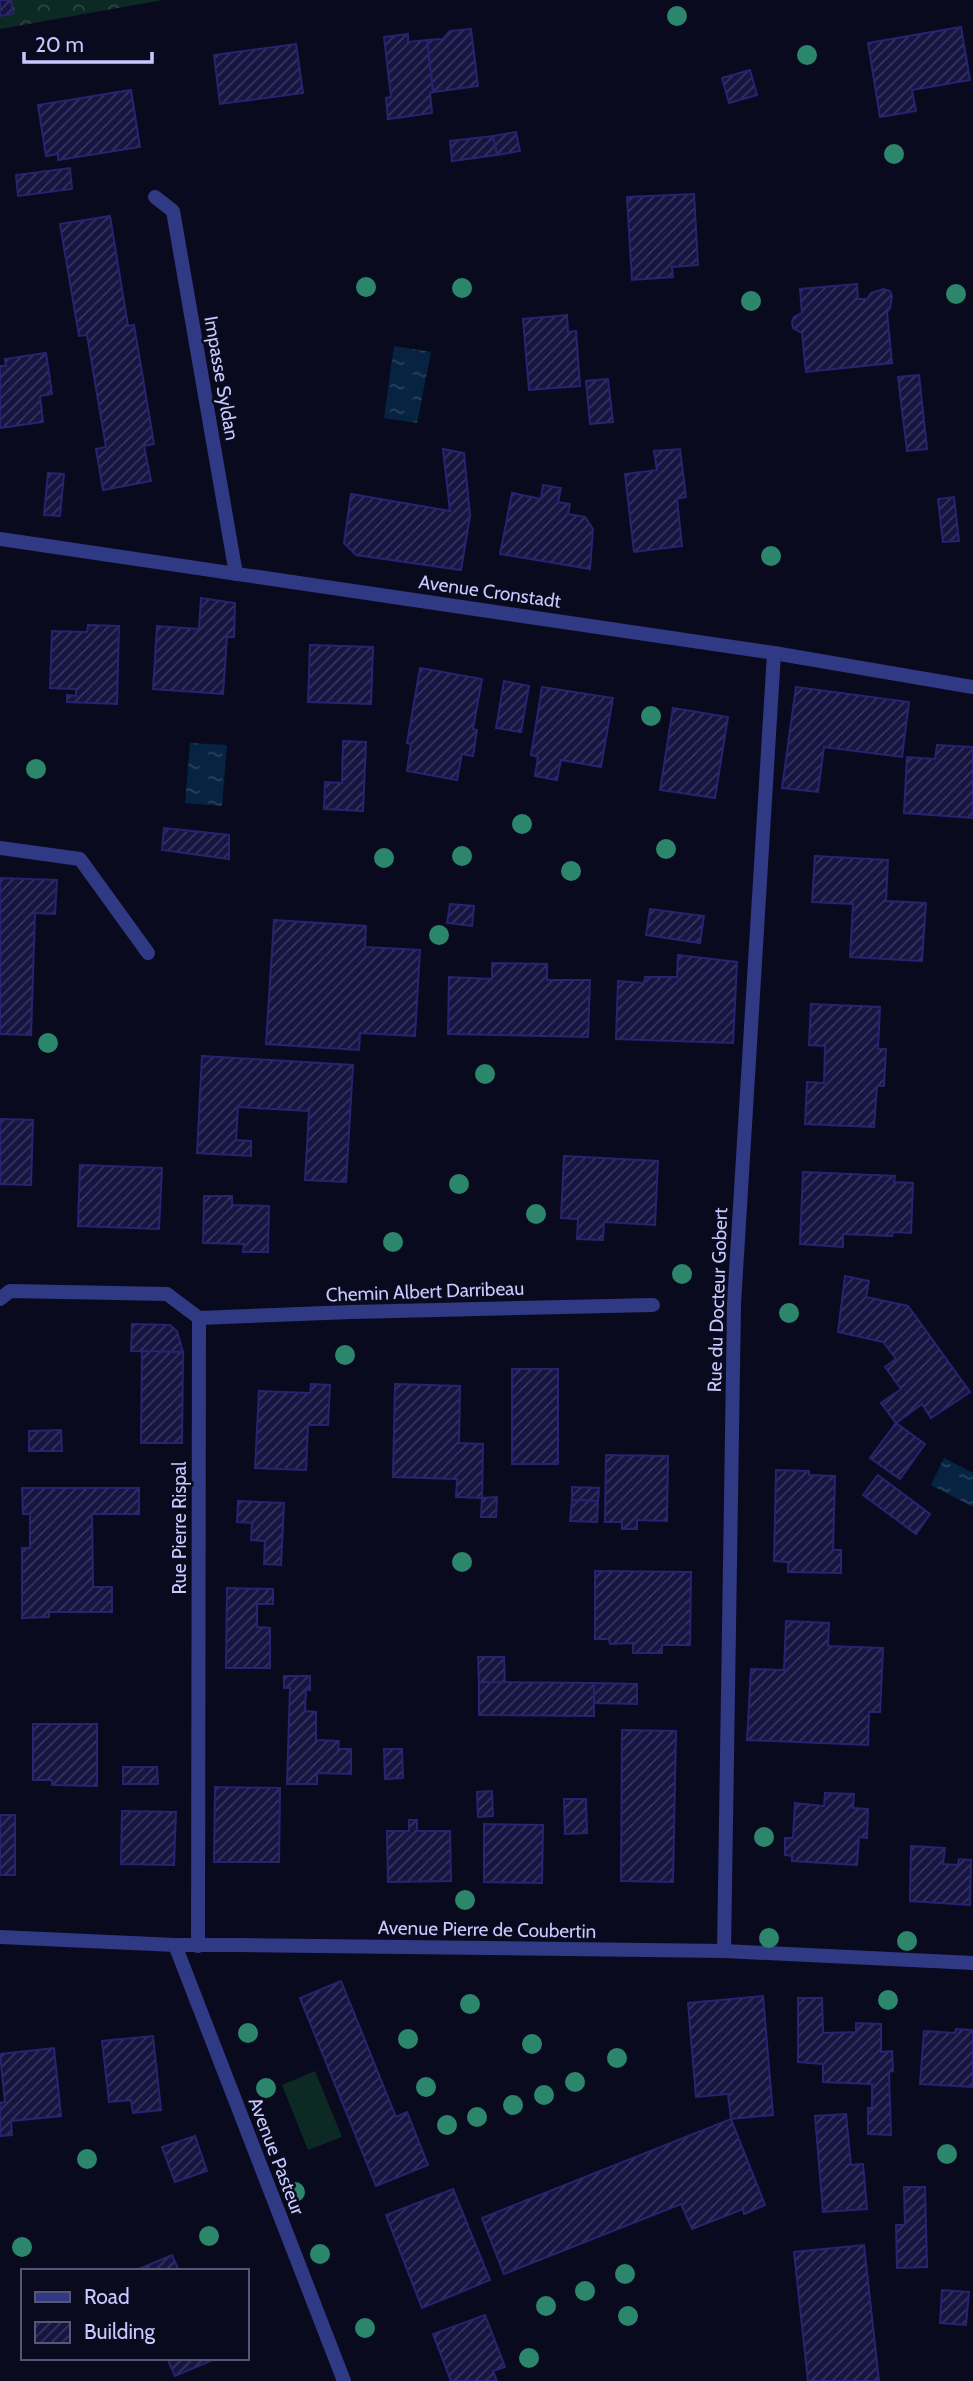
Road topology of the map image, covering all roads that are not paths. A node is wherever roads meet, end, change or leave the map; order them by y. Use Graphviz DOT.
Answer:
graph roads {
  1 [pos="155,197"];
  2 [pos="0,539"];
  3 [pos="236,574"];
  4 [pos="774,653"];
  5 [pos="973,687"];
  6 [pos="0,848"];
  7 [pos="148,953"];
  8 [pos="0,1299"];
  9 [pos="653,1305"];
  10 [pos="199,1318"];
  11 [pos="0,1937"];
  12 [pos="175,1945"];
  13 [pos="198,1946"];
  14 [pos="724,1951"];
  15 [pos="973,1963"];
  16 [pos="344,2381"];
  1 -- 3 [label="street, Impasse Syldan"];
  2 -- 3 [label="street, Avenue Cronstadt"];
  3 -- 4 [label="street, Avenue Cronstadt"];
  4 -- 5 [label="street, Avenue Cronstadt"];
  4 -- 14 [label="street, Rue du Docteur Gobert"];
  6 -- 7 [label="street"];
  8 -- 10 [label="street"];
  9 -- 10 [label="street, Chemin Albert Darribeau"];
  10 -- 13 [label="street, Rue Pierre Rispal"];
  11 -- 12 [label="street, Avenue Pierre de Coubertin"];
  12 -- 13 [label="street, Avenue Pierre de Coubertin"];
  12 -- 16 [label="street, Avenue Pasteur"];
  13 -- 14 [label="street, Avenue Pierre de Coubertin"];
  14 -- 15 [label="street, Avenue Pierre de Coubertin"];
}
